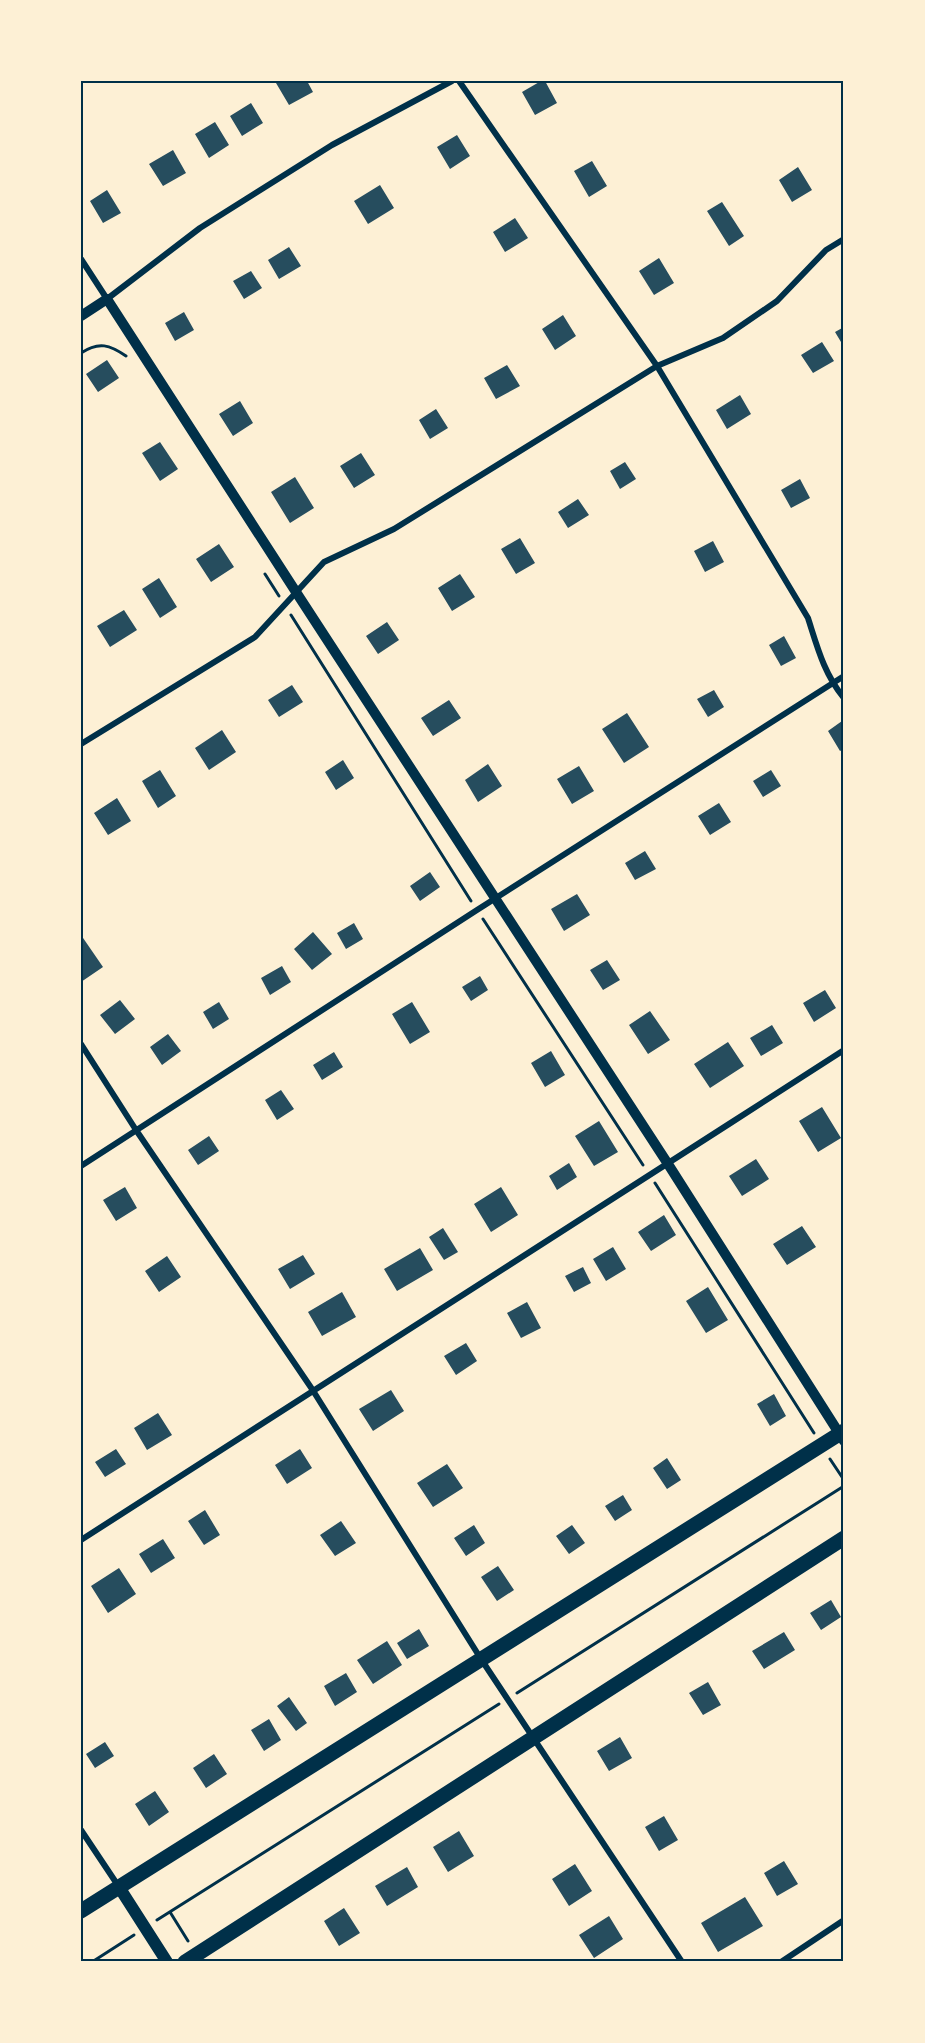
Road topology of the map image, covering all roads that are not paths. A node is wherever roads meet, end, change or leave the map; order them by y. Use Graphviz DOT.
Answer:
graph roads {
  1 [pos="452,81"];
  2 [pos="459,81"];
  3 [pos="844,239"];
  4 [pos="81,259"];
  5 [pos="107,299"];
  6 [pos="81,316"];
  7 [pos="657,366"];
  8 [pos="296,592"];
  9 [pos="844,676"];
  10 [pos="832,684"];
  11 [pos="844,698"];
  12 [pos="81,744"];
  13 [pos="495,898"];
  14 [pos="81,1044"];
  15 [pos="844,1050"];
  16 [pos="136,1130"];
  17 [pos="668,1164"];
  18 [pos="81,1166"];
  19 [pos="312,1389"];
  20 [pos="842,1435"];
  21 [pos="844,1538"];
  22 [pos="81,1540"];
  23 [pos="481,1659"];
  24 [pos="533,1739"];
  25 [pos="81,1830"];
  26 [pos="119,1887"];
  27 [pos="81,1911"];
  28 [pos="844,1920"];
  29 [pos="190,1959"];
  30 [pos="167,1962"];
  31 [pos="682,1962"];
  32 [pos="781,1962"];
  1 -- 5 [label="street"];
  2 -- 7 [label="street"];
  3 -- 7 [label="street"];
  4 -- 5 [label="street"];
  5 -- 6 [label="street"];
  5 -- 8 [label="street"];
  7 -- 8 [label="street"];
  7 -- 10 [label="street"];
  8 -- 12 [label="street"];
  8 -- 13 [label="street"];
  9 -- 10 [label="street"];
  10 -- 11 [label="street"];
  10 -- 13 [label="street"];
  13 -- 16 [label="street"];
  13 -- 17 [label="street"];
  14 -- 16 [label="street"];
  15 -- 17 [label="street"];
  16 -- 18 [label="street"];
  16 -- 19 [label="street"];
  17 -- 19 [label="street"];
  17 -- 20 [label="street"];
  19 -- 22 [label="street"];
  19 -- 23 [label="street"];
  20 -- 23 [label="main road"];
  21 -- 24 [label="main road"];
  23 -- 24 [label="street"];
  23 -- 26 [label="main road"];
  24 -- 29 [label="main road"];
  24 -- 31 [label="street"];
  25 -- 26 [label="street"];
  26 -- 27 [label="main road"];
  26 -- 30 [label="main road"];
  28 -- 32 [label="street"];
}
